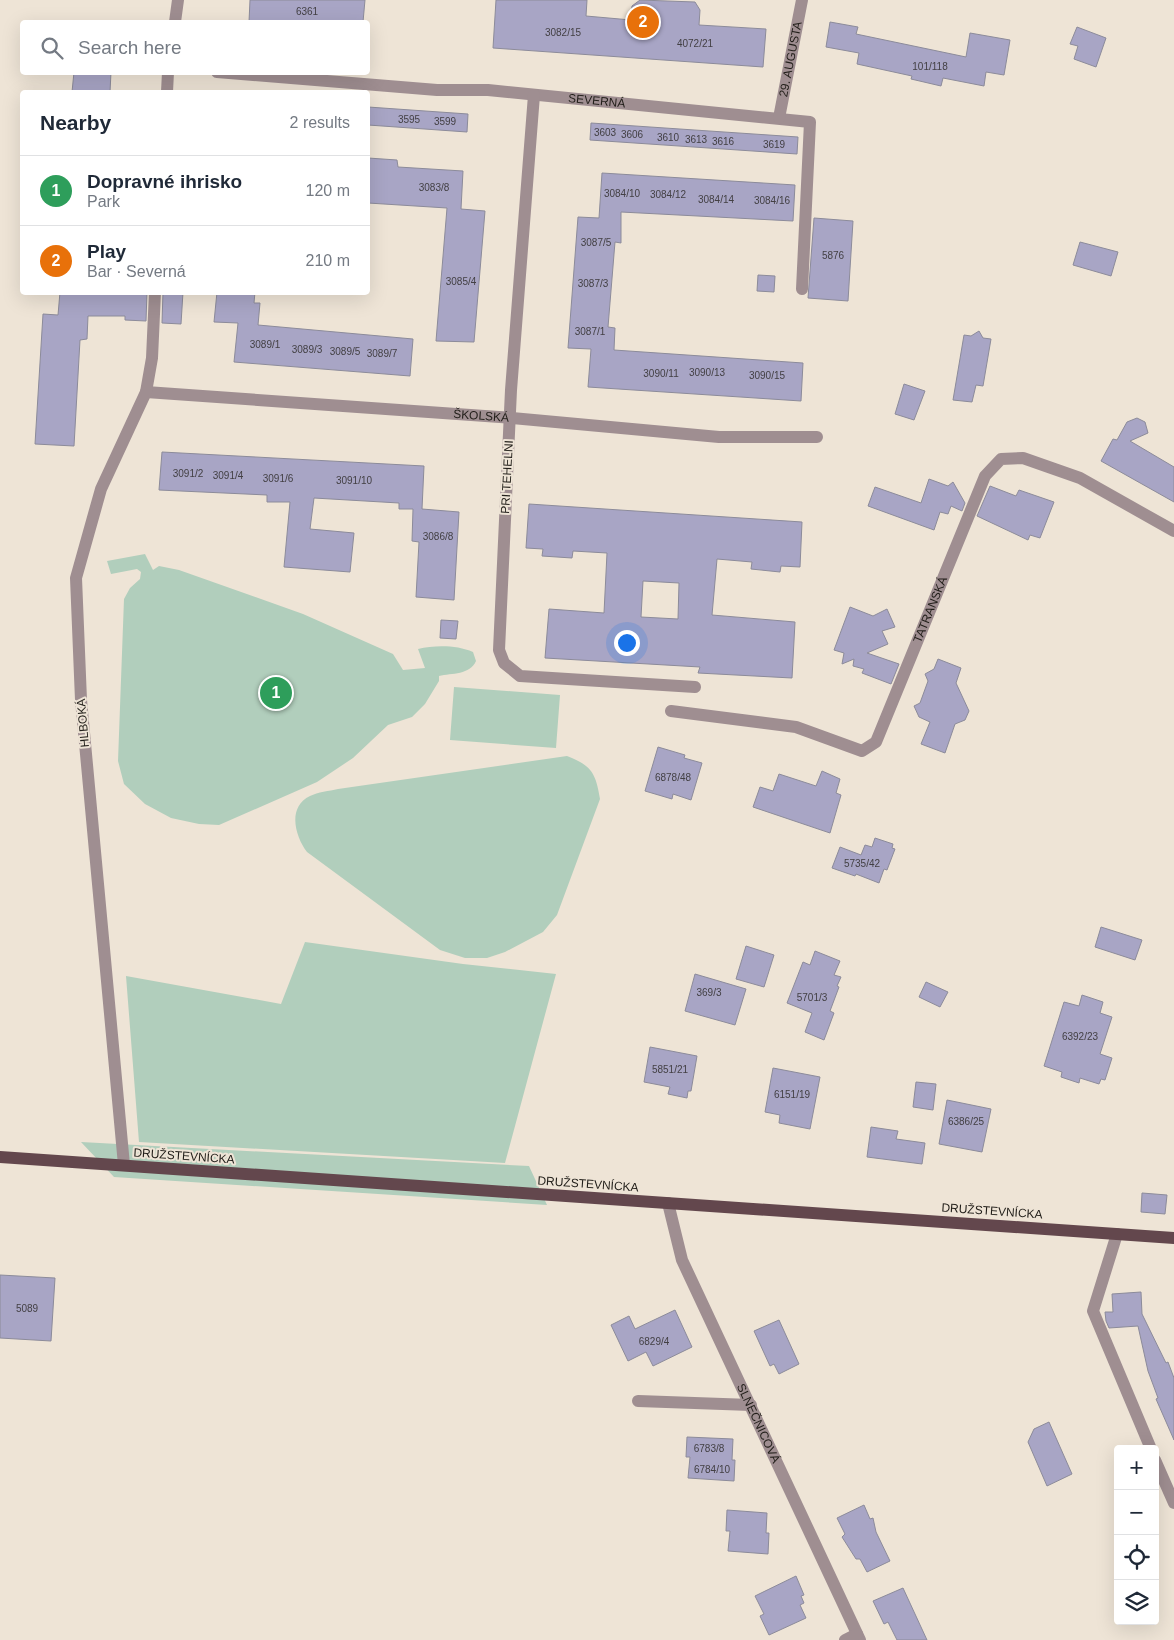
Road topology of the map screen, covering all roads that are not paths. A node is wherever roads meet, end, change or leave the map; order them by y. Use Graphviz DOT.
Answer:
graph roads {
  1 [pos="178,0"];
  2 [pos="802,0"];
  3 [pos="175,20"];
  4 [pos="168,75"];
  5 [pos="247,75"];
  6 [pos="166,90"];
  7 [pos="534,95"];
  8 [pos="779,118"];
  9 [pos="802,289"];
  10 [pos="156,295"];
  11 [pos="146,392"];
  12 [pos="512,418"];
  13 [pos="818,437"];
  14 [pos="1174,531"];
  15 [pos="695,687"];
  16 [pos="671,711"];
  17 [pos="0,1157"];
  18 [pos="124,1165"];
  19 [pos="668,1203"];
  20 [pos="1117,1234"];
  21 [pos="1174,1238"];
  22 [pos="638,1401"];
  23 [pos="751,1405"];
  24 [pos="1149,1445"];
  25 [pos="1159,1469"];
  26 [pos="1174,1503"];
  27 [pos="859,1637"];
  28 [pos="845,1640"];
  1 -- 3 [label="street"];
  2 -- 8 [label="street, 29. AUGUSTA"];
  4 -- 6 [label="street"];
  5 -- 7 [label="street, SEVERNÁ"];
  7 -- 8 [label="street, SEVERNÁ"];
  7 -- 12 [label="street, PRI TEHELNI"];
  8 -- 9 [label="street, SEVERNÁ"];
  10 -- 11 [label="street, HLBOKÁ"];
  11 -- 12 [label="street, ŠKOLSKÁ"];
  11 -- 18 [label="street, HLBOKÁ"];
  12 -- 13 [label="street, ŠKOLSKÁ"];
  12 -- 15 [label="street, PRI TEHELNI"];
  14 -- 16 [label="street, TATRANSKÁ"];
  17 -- 18 [label="main road, DRUŽSTEVNÍCKA"];
  18 -- 19 [label="main road, DRUŽSTEVNÍCKA"];
  19 -- 20 [label="main road, DRUŽSTEVNÍCKA"];
  19 -- 23 [label="street, SLNEČNICOVÁ"];
  20 -- 21 [label="main road, DRUŽSTEVNÍCKA"];
  20 -- 24 [label="street"];
  22 -- 23 [label="street"];
  23 -- 27 [label="street, SLNEČNICOVÁ"];
  25 -- 26 [label="street"];
  27 -- 28 [label="street"];
}
